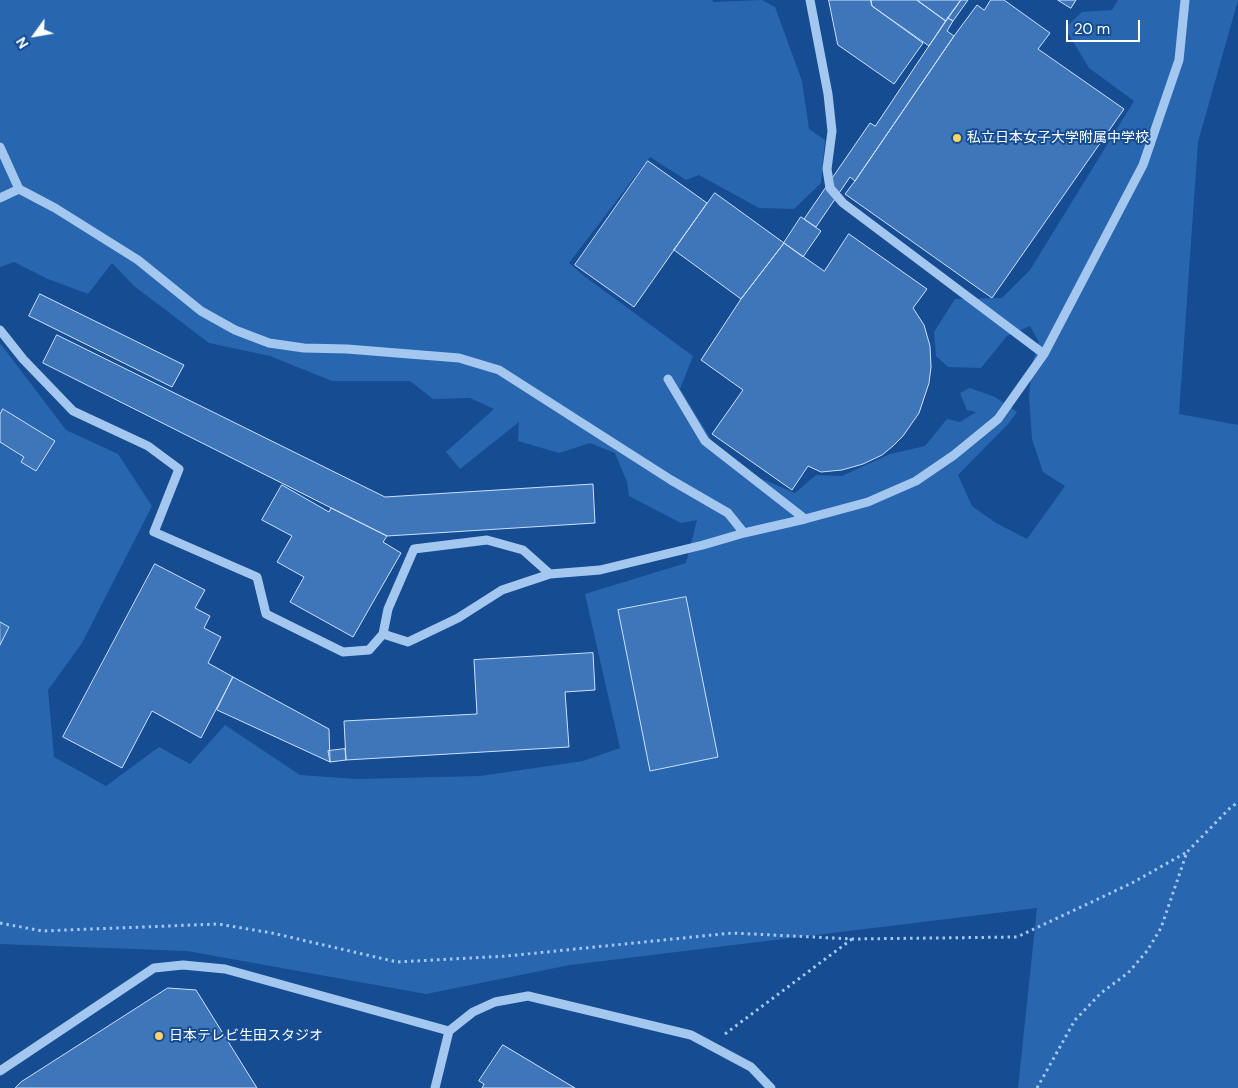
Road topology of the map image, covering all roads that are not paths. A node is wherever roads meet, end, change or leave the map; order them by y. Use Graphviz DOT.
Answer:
graph roads {
  1 [pos="810,0"];
  2 [pos="1185,0"];
  3 [pos="0,147"];
  4 [pos="20,189"];
  5 [pos="0,198"];
  6 [pos="0,330"];
  7 [pos="1044,354"];
  8 [pos="668,379"];
  9 [pos="805,519"];
  10 [pos="744,532"];
  11 [pos="550,574"];
  12 [pos="382,634"];
  13 [pos="449,1031"];
  14 [pos="0,1071"];
  15 [pos="435,1088"];
  16 [pos="771,1088"];
  1 -- 7 [label="street"];
  2 -- 7 [label="street"];
  3 -- 4 [label="street"];
  4 -- 5 [label="street"];
  4 -- 10 [label="street"];
  6 -- 12 [label="street"];
  7 -- 9 [label="street"];
  8 -- 9 [label="street"];
  9 -- 10 [label="street"];
  10 -- 11 [label="street"];
  11 -- 12 [label="street"];
  11 -- 12 [label="street"];
  13 -- 14 [label="street"];
  13 -- 15 [label="street"];
  13 -- 16 [label="street"];
}
